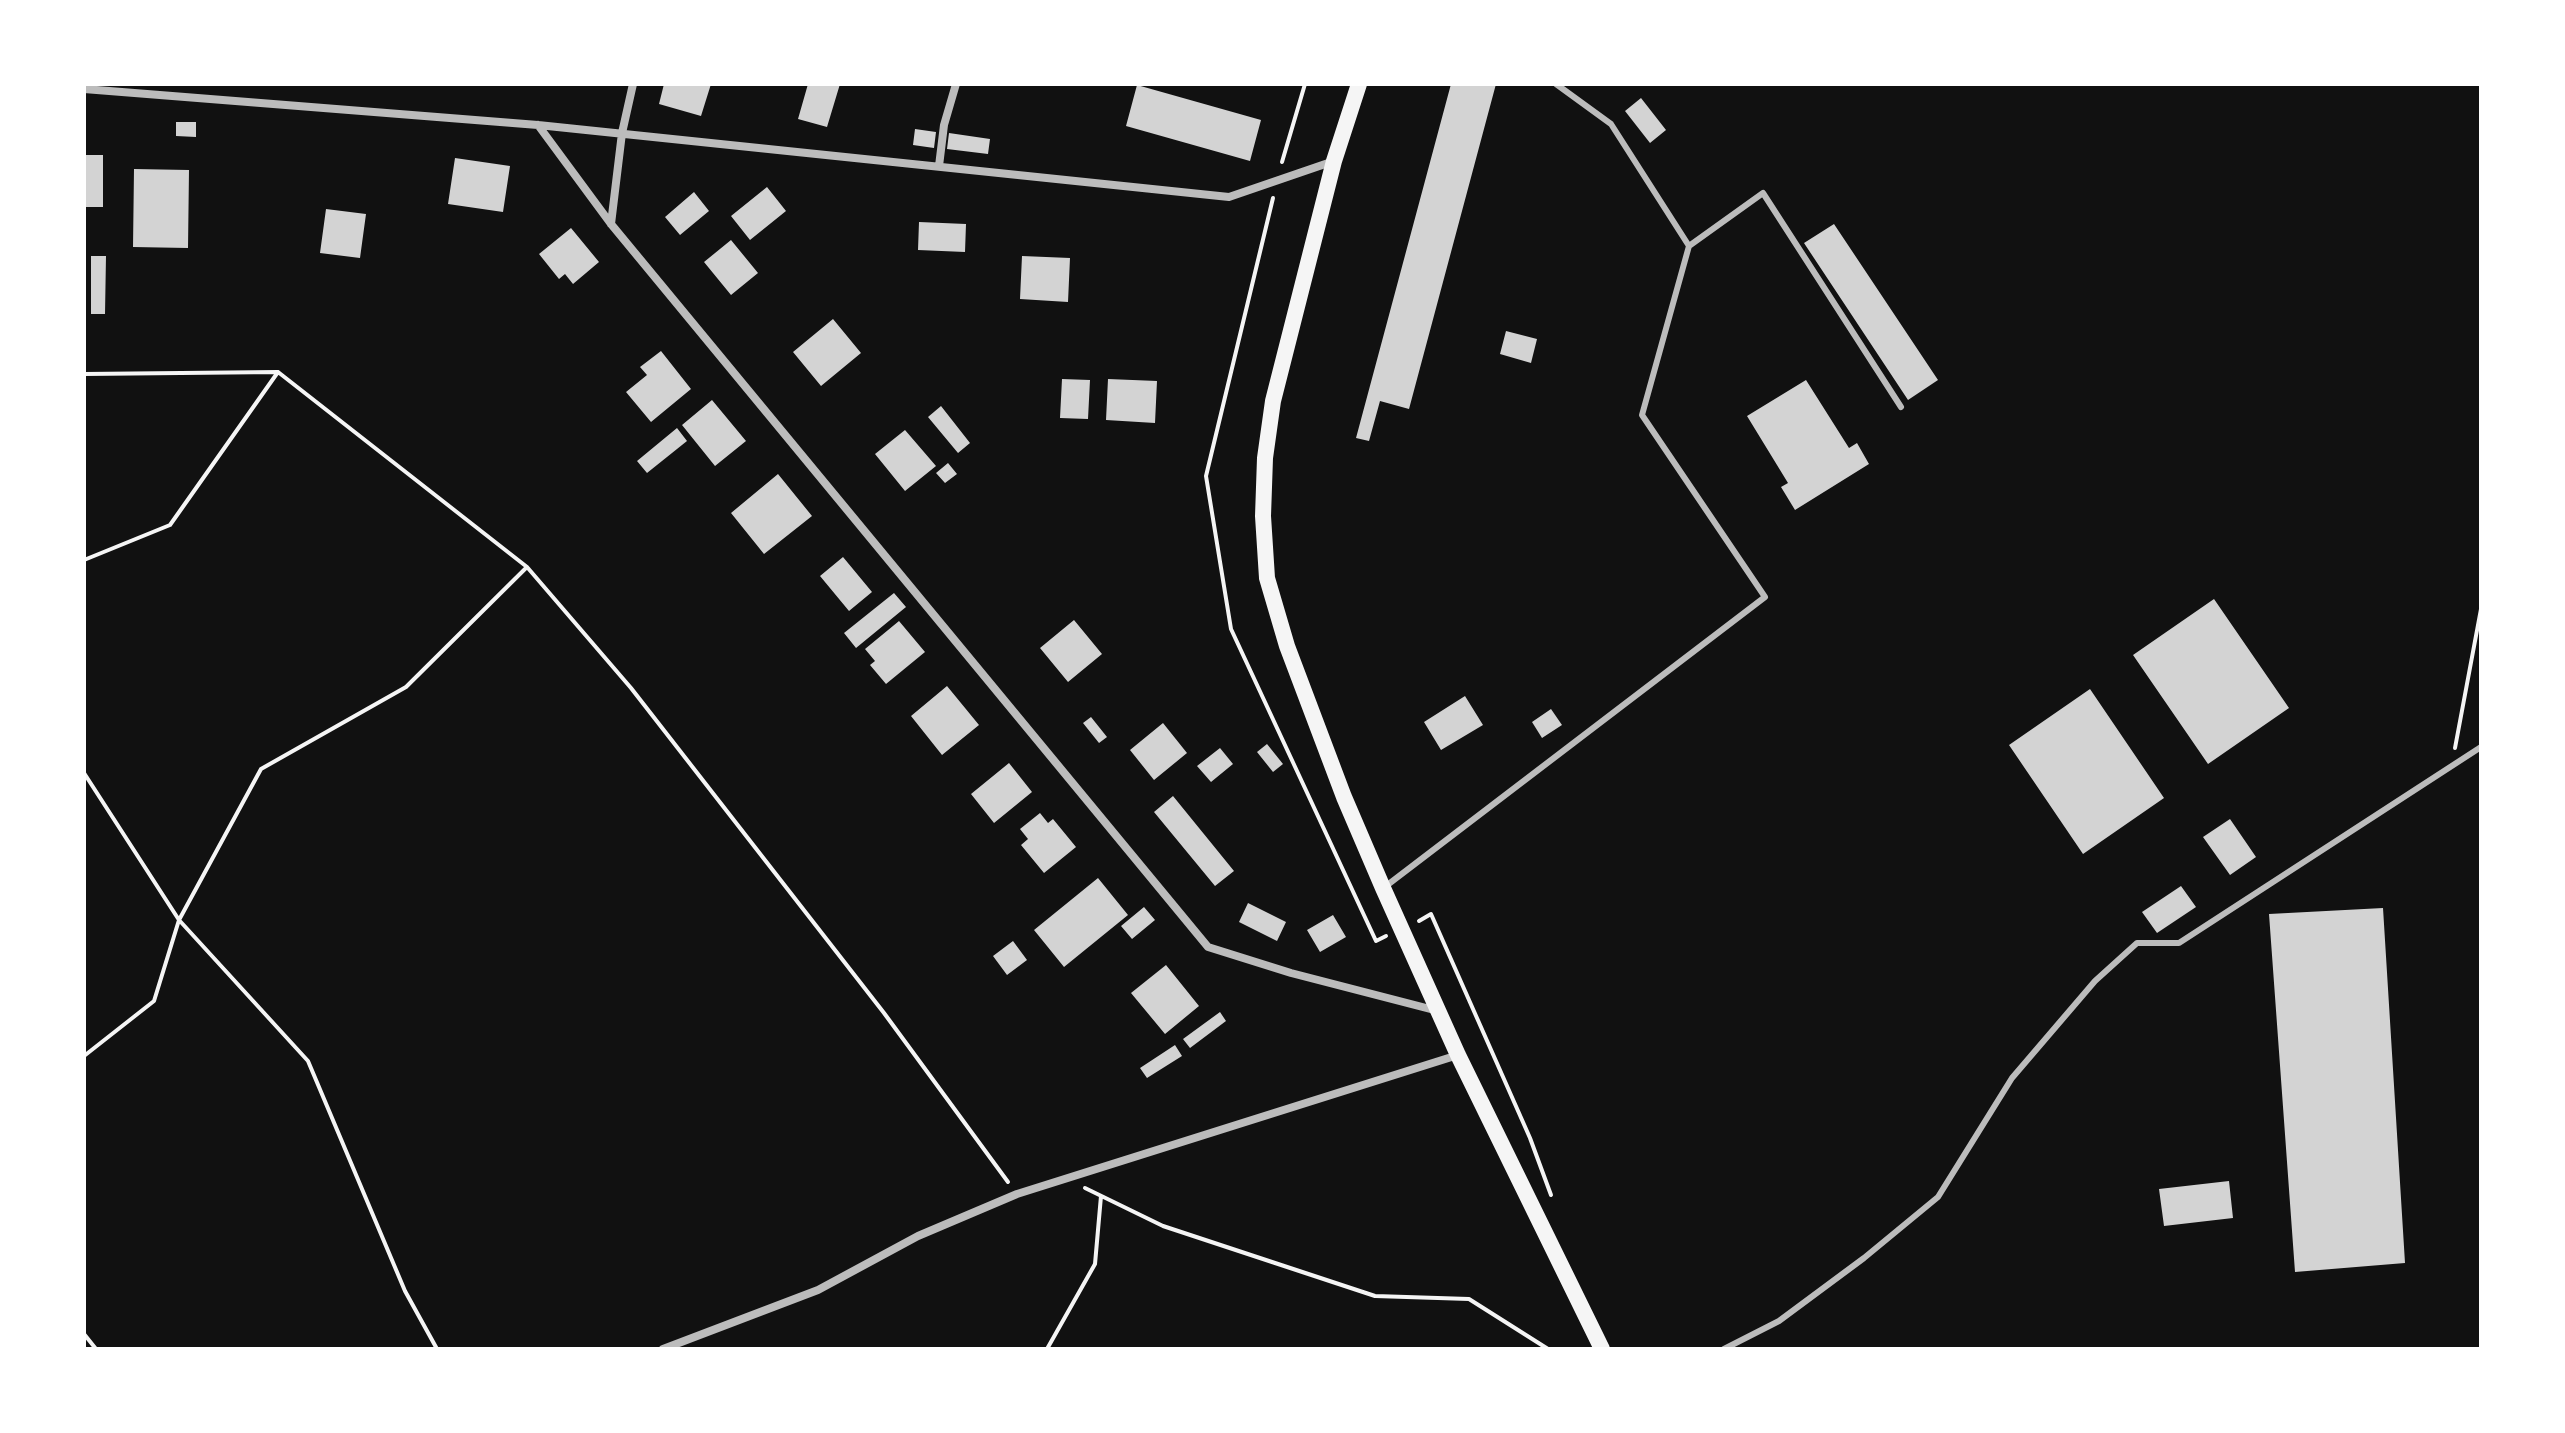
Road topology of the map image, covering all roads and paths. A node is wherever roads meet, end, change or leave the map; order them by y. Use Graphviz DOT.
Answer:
graph roads {
  1 [pos="633,84"];
  2 [pos="956,84"];
  3 [pos="1359,84"];
  4 [pos="1556,84"];
  5 [pos="84,89"];
  6 [pos="538,125"];
  7 [pos="622,133"];
  8 [pos="1334,161"];
  9 [pos="939,166"];
  10 [pos="611,224"];
  11 [pos="1689,246"];
  12 [pos="278,372"];
  13 [pos="84,374"];
  14 [pos="1901,407"];
  15 [pos="84,560"];
  16 [pos="527,567"];
  17 [pos="2481,609"];
  18 [pos="2481,747"];
  19 [pos="2452,766"];
  20 [pos="84,773"];
  21 [pos="1383,888"];
  22 [pos="1431,914"];
  23 [pos="179,920"];
  24 [pos="1438,1011"];
  25 [pos="1458,1055"];
  26 [pos="84,1056"];
  27 [pos="1065,1179"];
  28 [pos="1017,1194"];
  29 [pos="1101,1196"];
  30 [pos="1553,1202"];
  31 [pos="84,1334"];
  32 [pos="96,1349"];
  33 [pos="437,1349"];
  34 [pos="663,1349"];
  35 [pos="1047,1349"];
  36 [pos="1548,1349"];
  37 [pos="1602,1349"];
  38 [pos="1724,1349"];
  1 -- 7 [label="street"];
  2 -- 9 [label="street"];
  3 -- 8 [label="main road"];
  4 -- 11 [label="lane"];
  5 -- 6 [label="street"];
  6 -- 7 [label="street"];
  6 -- 10 [label="street"];
  7 -- 9 [label="street"];
  7 -- 10 [label="street"];
  8 -- 9 [label="street"];
  8 -- 21 [label="main road"];
  10 -- 24 [label="street"];
  11 -- 14 [label="lane"];
  11 -- 21 [label="lane"];
  12 -- 13 [label="path"];
  12 -- 15 [label="path"];
  12 -- 16 [label="path"];
  16 -- 23 [label="path"];
  16 -- 28 [label="path"];
  17 -- 19 [label="path"];
  18 -- 19 [label="lane"];
  19 -- 38 [label="lane"];
  20 -- 23 [label="path"];
  21 -- 24 [label="main road"];
  22 -- 30 [label="path"];
  23 -- 26 [label="path"];
  23 -- 33 [label="path"];
  24 -- 25 [label="main road"];
  25 -- 27 [label="street"];
  25 -- 37 [label="main road"];
  27 -- 28 [label="street"];
  27 -- 29 [label="path"];
  28 -- 34 [label="street"];
  29 -- 35 [label="path"];
  29 -- 36 [label="path"];
  31 -- 32 [label="path"];
}
